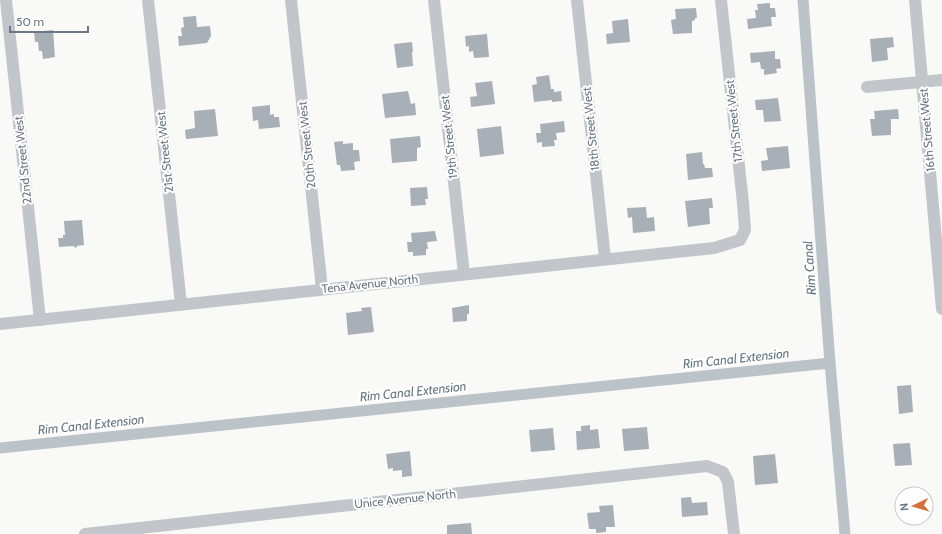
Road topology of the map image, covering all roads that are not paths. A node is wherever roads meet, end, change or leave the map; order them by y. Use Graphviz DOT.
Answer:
graph roads {
  1 [pos="6,0"];
  2 [pos="148,0"];
  3 [pos="291,0"];
  4 [pos="434,0"];
  5 [pos="577,0"];
  6 [pos="721,0"];
  7 [pos="915,0"];
  8 [pos="942,80"];
  9 [pos="922,82"];
  10 [pos="867,87"];
  11 [pos="740,240"];
  12 [pos="605,258"];
  13 [pos="464,274"];
  14 [pos="322,289"];
  15 [pos="181,304"];
  16 [pos="942,309"];
  17 [pos="40,320"];
  18 [pos="0,324"];
  19 [pos="85,534"];
  20 [pos="734,534"];
  1 -- 17 [label="street, 22nd Street West"];
  2 -- 15 [label="street, 21st Street West"];
  3 -- 14 [label="street, 20th Street West"];
  4 -- 13 [label="street, 19th Street West"];
  5 -- 12 [label="street, 18th Street West"];
  6 -- 11 [label="street, 17th Street West"];
  7 -- 9 [label="street, 16th Street West"];
  8 -- 9 [label="street"];
  9 -- 10 [label="street"];
  9 -- 16 [label="street, 16th Street West"];
  11 -- 12 [label="street, Tena Avenue North"];
  12 -- 13 [label="street, Tena Avenue North"];
  13 -- 14 [label="street, Tena Avenue North"];
  14 -- 15 [label="street, Tena Avenue North"];
  15 -- 17 [label="street, Tena Avenue North"];
  17 -- 18 [label="street, Tena Avenue North"];
  19 -- 20 [label="street, Unice Avenue North"];
}
